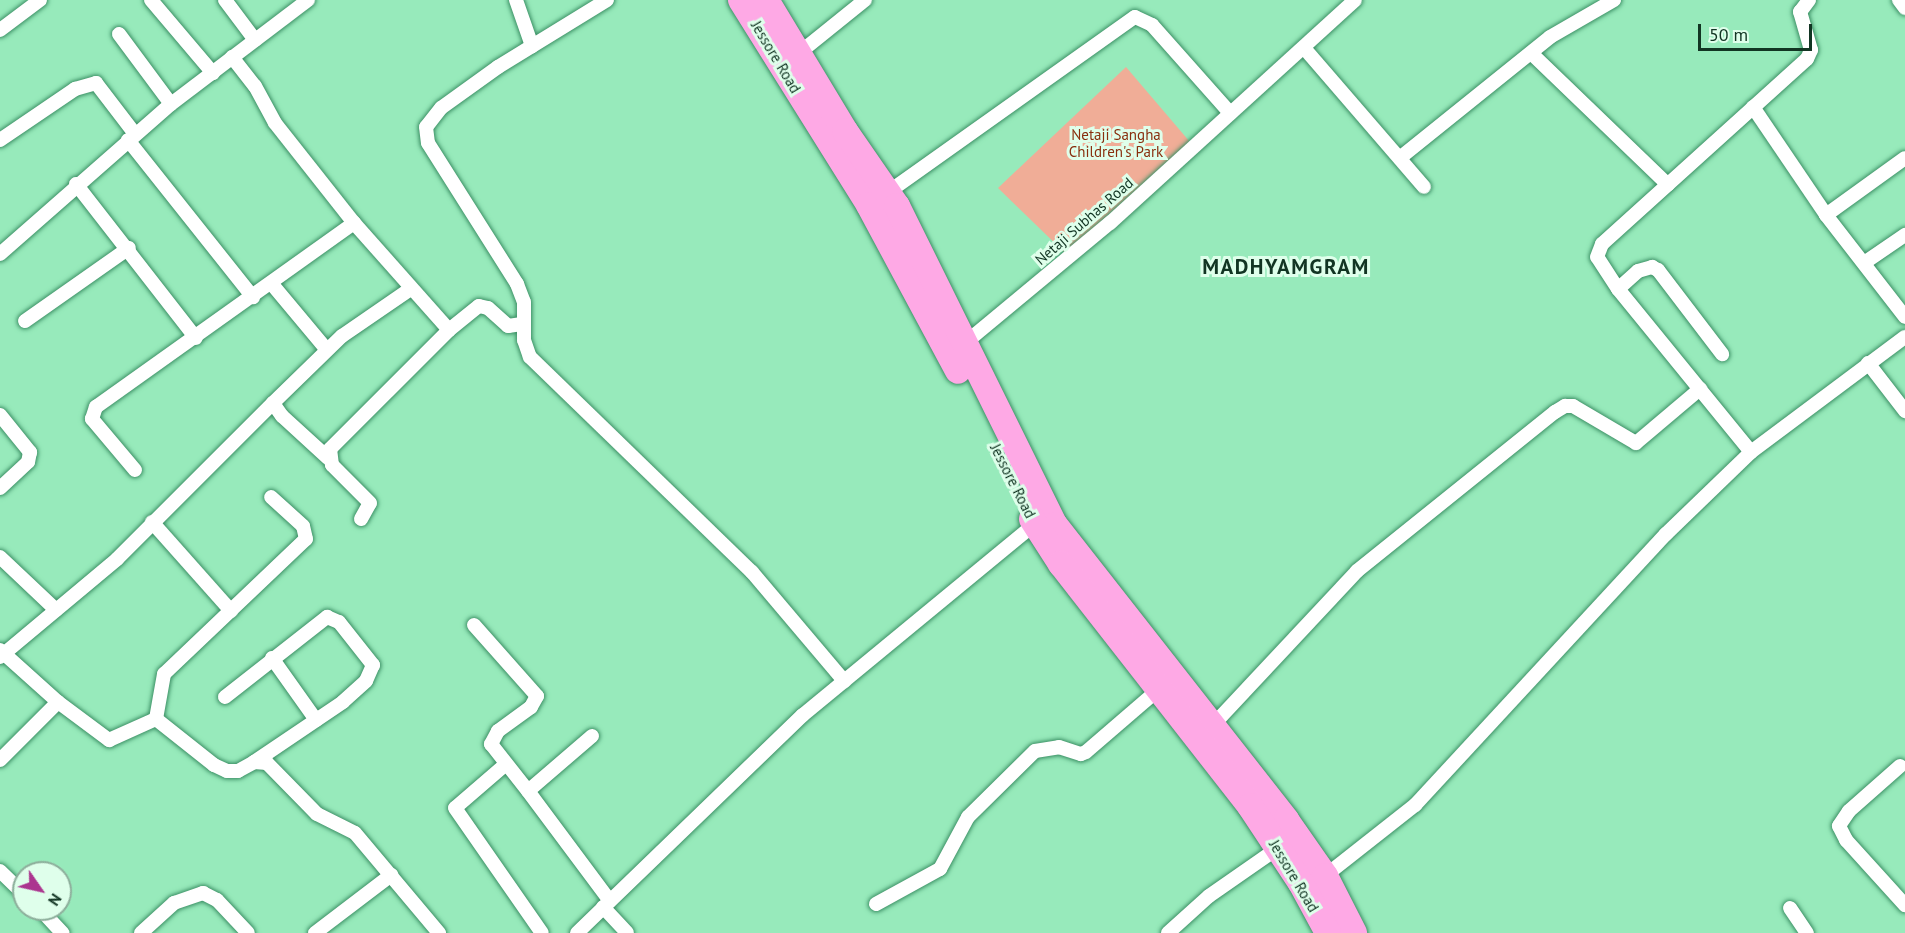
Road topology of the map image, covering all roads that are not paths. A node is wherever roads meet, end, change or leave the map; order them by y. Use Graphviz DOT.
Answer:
graph roads {
  1 [pos="40,0"];
  2 [pos="152,0"];
  3 [pos="225,0"];
  4 [pos="308,0"];
  5 [pos="516,0"];
  6 [pos="607,0"];
  7 [pos="741,0"];
  8 [pos="766,0"];
  9 [pos="865,0"];
  10 [pos="1355,0"];
  11 [pos="1614,0"];
  12 [pos="1809,0"];
  13 [pos="1899,0"];
  14 [pos="1905,8"];
  15 [pos="0,30"];
  16 [pos="120,34"];
  17 [pos="255,40"];
  18 [pos="532,46"];
  19 [pos="1305,49"];
  20 [pos="1531,53"];
  21 [pos="798,54"];
  22 [pos="232,57"];
  23 [pos="213,73"];
  24 [pos="171,104"];
  25 [pos="1753,107"];
  26 [pos="1230,113"];
  27 [pos="132,137"];
  28 [pos="0,140"];
  29 [pos="1401,157"];
  30 [pos="1905,158"];
  31 [pos="76,184"];
  32 [pos="1668,185"];
  33 [pos="1424,187"];
  34 [pos="888,193"];
  35 [pos="1826,215"];
  36 [pos="354,223"];
  37 [pos="1905,235"];
  38 [pos="129,248"];
  39 [pos="0,254"];
  40 [pos="1864,263"];
  41 [pos="271,283"];
  42 [pos="409,290"];
  43 [pos="1618,290"];
  44 [pos="253,297"];
  45 [pos="1905,317"];
  46 [pos="25,321"];
  47 [pos="522,324"];
  48 [pos="449,330"];
  49 [pos="1905,337"];
  50 [pos="196,338"];
  51 [pos="964,344"];
  52 [pos="327,350"];
  53 [pos="1722,354"];
  54 [pos="1868,363"];
  55 [pos="1700,389"];
  56 [pos="273,403"];
  57 [pos="1905,411"];
  58 [pos="0,415"];
  59 [pos="1751,452"];
  60 [pos="328,458"];
  61 [pos="135,470"];
  62 [pos="0,488"];
  63 [pos="271,497"];
  64 [pos="361,519"];
  65 [pos="152,522"];
  66 [pos="1035,524"];
  67 [pos="0,557"];
  68 [pos="56,610"];
  69 [pos="231,611"];
  70 [pos="474,625"];
  71 [pos="1,654"];
  72 [pos="272,658"];
  73 [pos="844,681"];
  74 [pos="1160,689"];
  75 [pos="225,697"];
  76 [pos="58,702"];
  77 [pos="156,719"];
  78 [pos="316,720"];
  79 [pos="1214,724"];
  80 [pos="592,735"];
  81 [pos="0,760"];
  82 [pos="254,762"];
  83 [pos="506,764"];
  84 [pos="1900,766"];
  85 [pos="528,791"];
  86 [pos="1278,848"];
  87 [pos="0,871"];
  88 [pos="391,875"];
  89 [pos="1325,876"];
  90 [pos="12,882"];
  91 [pos="606,904"];
  92 [pos="876,904"];
  93 [pos="1905,905"];
  94 [pos="1790,908"];
  95 [pos="51,921"];
  96 [pos="245,932"];
  97 [pos="62,933"];
  98 [pos="141,933"];
  99 [pos="315,933"];
  100 [pos="439,933"];
  101 [pos="542,933"];
  102 [pos="577,933"];
  103 [pos="627,933"];
  104 [pos="1168,933"];
  105 [pos="1328,933"];
  106 [pos="1354,933"];
  107 [pos="1807,933"];
  1 -- 15 [label="street"];
  2 -- 23 [label="street"];
  3 -- 17 [label="street"];
  4 -- 17 [label="street"];
  5 -- 18 [label="street"];
  6 -- 18 [label="street"];
  7 -- 66 [label="highway, Jessore Road"];
  8 -- 21 [label="highway"];
  9 -- 21 [label="street"];
  10 -- 19 [label="street, Netaji Subhas Road"];
  11 -- 20 [label="street"];
  12 -- 25 [label="street"];
  13 -- 14 [label="street"];
  16 -- 24 [label="street"];
  17 -- 22 [label="street"];
  18 -- 47 [label="street"];
  19 -- 26 [label="street, Netaji Subhas Road"];
  19 -- 29 [label="street"];
  20 -- 29 [label="street"];
  20 -- 32 [label="street"];
  21 -- 34 [label="highway"];
  22 -- 23 [label="street"];
  22 -- 36 [label="street"];
  23 -- 24 [label="street"];
  24 -- 27 [label="street"];
  25 -- 32 [label="street"];
  25 -- 35 [label="street"];
  26 -- 34 [label="street"];
  26 -- 51 [label="street, Netaji Subhas Road"];
  27 -- 28 [label="street"];
  27 -- 31 [label="street"];
  27 -- 44 [label="street"];
  29 -- 33 [label="street"];
  30 -- 35 [label="street"];
  31 -- 38 [label="street"];
  31 -- 39 [label="street"];
  32 -- 43 [label="street"];
  34 -- 51 [label="highway"];
  35 -- 40 [label="street"];
  36 -- 41 [label="street"];
  36 -- 42 [label="street"];
  37 -- 40 [label="street"];
  38 -- 46 [label="street"];
  38 -- 50 [label="street"];
  40 -- 45 [label="street"];
  41 -- 44 [label="street"];
  41 -- 52 [label="street"];
  42 -- 48 [label="street"];
  42 -- 52 [label="street"];
  43 -- 53 [label="street"];
  43 -- 55 [label="street"];
  44 -- 50 [label="street"];
  47 -- 48 [label="street"];
  47 -- 73 [label="street"];
  48 -- 60 [label="street"];
  49 -- 54 [label="street"];
  50 -- 61 [label="street"];
  51 -- 79 [label="highway"];
  52 -- 56 [label="street"];
  54 -- 57 [label="street"];
  54 -- 59 [label="street"];
  55 -- 59 [label="street"];
  55 -- 79 [label="street"];
  56 -- 60 [label="street"];
  56 -- 65 [label="street"];
  58 -- 62 [label="street"];
  59 -- 89 [label="street"];
  60 -- 64 [label="street"];
  63 -- 69 [label="street"];
  65 -- 68 [label="street"];
  65 -- 69 [label="street"];
  66 -- 73 [label="street"];
  66 -- 74 [label="highway, Jessore Road"];
  67 -- 68 [label="street"];
  68 -- 71 [label="street"];
  69 -- 77 [label="street"];
  70 -- 83 [label="street"];
  71 -- 76 [label="street"];
  72 -- 75 [label="street"];
  72 -- 78 [label="street"];
  72 -- 78 [label="street"];
  73 -- 91 [label="street"];
  74 -- 86 [label="highway, Jessore Road"];
  74 -- 92 [label="street"];
  76 -- 77 [label="street"];
  76 -- 81 [label="street"];
  77 -- 82 [label="street"];
  78 -- 82 [label="street"];
  79 -- 89 [label="highway"];
  80 -- 85 [label="street"];
  82 -- 88 [label="street"];
  83 -- 85 [label="street"];
  83 -- 101 [label="street"];
  84 -- 93 [label="street"];
  85 -- 91 [label="street"];
  86 -- 104 [label="street"];
  86 -- 105 [label="highway, Jessore Road"];
  87 -- 90 [label="street"];
  88 -- 99 [label="street"];
  88 -- 100 [label="street"];
  89 -- 106 [label="highway"];
  91 -- 102 [label="street"];
  91 -- 103 [label="street"];
  94 -- 107 [label="street"];
  95 -- 97 [label="street"];
  96 -- 98 [label="street"];
}
